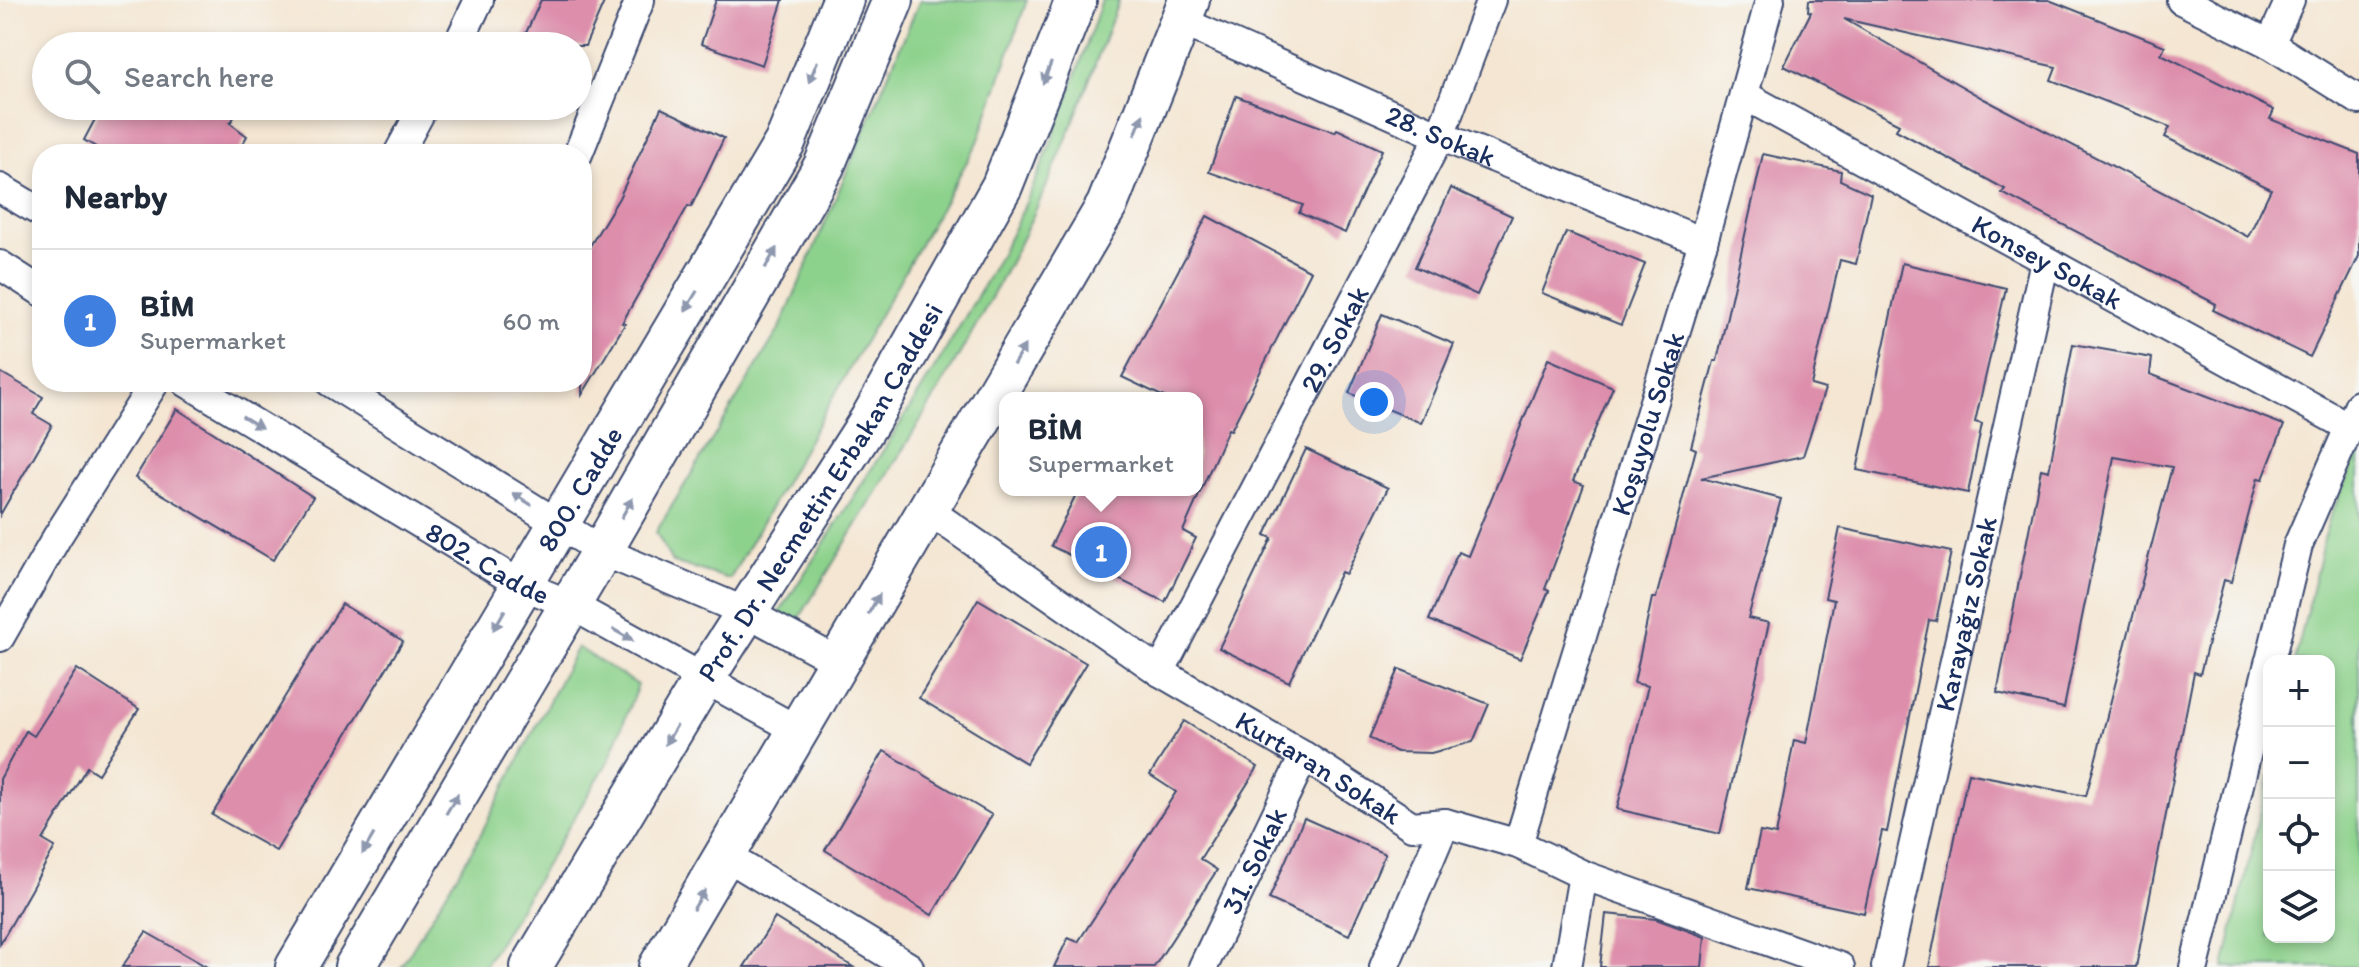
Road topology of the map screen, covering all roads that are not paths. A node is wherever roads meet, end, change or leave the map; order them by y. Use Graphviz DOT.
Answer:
graph roads {
  1 [pos="479,0"];
  2 [pos="640,0"];
  3 [pos="843,0"];
  4 [pos="893,0"];
  5 [pos="1076,0"];
  6 [pos="1491,0"];
  7 [pos="1770,0"];
  8 [pos="2181,0"];
  9 [pos="2290,0"];
  10 [pos="1185,11"];
  11 [pos="464,32"];
  12 [pos="2270,44"];
  13 [pos="1744,95"];
  14 [pos="2359,100"];
  15 [pos="592,119"];
  16 [pos="416,120"];
  17 [pos="592,120"];
  18 [pos="1440,136"];
  19 [pos="403,144"];
  20 [pos="582,144"];
  21 [pos="0,188"];
  22 [pos="32,207"];
  23 [pos="1703,242"];
  24 [pos="2045,261"];
  25 [pos="0,265"];
  26 [pos="32,286"];
  27 [pos="149,392"];
  28 [pos="203,392"];
  29 [pos="346,392"];
  30 [pos="2354,416"];
  31 [pos="928,510"];
  32 [pos="560,523"];
  33 [pos="602,551"];
  34 [pos="520,584"];
  35 [pos="571,605"];
  36 [pos="748,613"];
  37 [pos="0,637"];
  38 [pos="2271,655"];
  39 [pos="839,662"];
  40 [pos="1160,672"];
  41 [pos="703,680"];
  42 [pos="2263,686"];
  43 [pos="799,731"];
  44 [pos="1304,756"];
  45 [pos="1445,823"];
  46 [pos="1518,844"];
  47 [pos="726,856"];
  48 [pos="1583,875"];
  49 [pos="296,967"];
  50 [pos="355,967"];
  51 [pos="531,967"];
  52 [pos="659,967"];
  53 [pos="909,967"];
  54 [pos="1203,967"];
  55 [pos="1384,967"];
  56 [pos="1567,967"];
  57 [pos="1840,967"];
  58 [pos="1886,967"];
  59 [pos="2194,967"];
  1 -- 11 [label="street"];
  2 -- 15 [label="street"];
  3 -- 32 [label="street, 800. Cadde, one-way"];
  33 -- 4 [label="street, 800. Cadde, one-way"];
  5 -- 36 [label="street, Prof. Dr. Necmettin Erbakan Caddesi, one-way"];
  6 -- 18 [label="street, 29. Sokak"];
  7 -- 13 [label="street, Koşuyolu Sokak"];
  8 -- 12 [label="street"];
  9 -- 12 [label="street"];
  10 -- 18 [label="street, 28. Sokak"];
  31 -- 10 [label="street, one-way"];
  12 -- 14 [label="street"];
  13 -- 23 [label="street, Koşuyolu Sokak"];
  13 -- 24 [label="street, Konsey Sokak"];
  16 -- 19 [label="street"];
  17 -- 20 [label="street"];
  18 -- 23 [label="street, 28. Sokak"];
  18 -- 40 [label="street, 29. Sokak"];
  21 -- 22 [label="street"];
  23 -- 46 [label="street, Koşuyolu Sokak"];
  24 -- 30 [label="street, Konsey Sokak"];
  24 -- 58 [label="street, Karayağız Sokak"];
  25 -- 26 [label="street"];
  27 -- 37 [label="street"];
  28 -- 34 [label="street, 802. Cadde, one-way"];
  32 -- 29 [label="street, one-way"];
  30 -- 38 [label="street"];
  39 -- 31 [label="street, one-way"];
  31 -- 40 [label="street, Kurtaran Sokak"];
  32 -- 33 [label="street"];
  32 -- 34 [label="street, 800. Cadde"];
  33 -- 35 [label="street, 800. Cadde"];
  33 -- 36 [label="street"];
  34 -- 35 [label="street, 802. Cadde"];
  34 -- 49 [label="street, 800. Cadde, one-way"];
  35 -- 41 [label="street, 802. Cadde, one-way"];
  50 -- 35 [label="street, 800. Cadde, one-way"];
  36 -- 39 [label="street"];
  36 -- 41 [label="street, Prof. Dr. Necmettin Erbakan Caddesi"];
  39 -- 43 [label="street"];
  40 -- 44 [label="street, Kurtaran Sokak"];
  41 -- 43 [label="street, 802. Cadde"];
  41 -- 51 [label="street, Prof. Dr. Necmettin Erbakan Caddesi, one-way"];
  42 -- 59 [label="street"];
  43 -- 47 [label="street"];
  44 -- 45 [label="street, Kurtaran Sokak"];
  44 -- 54 [label="street, 31. Sokak"];
  45 -- 46 [label="street, Kurtaran Sokak"];
  45 -- 55 [label="street"];
  46 -- 48 [label="street, Kurtaran Sokak"];
  52 -- 47 [label="street, one-way"];
  47 -- 53 [label="street"];
  48 -- 56 [label="street"];
  48 -- 57 [label="street, Kurtaran Sokak"];
}
